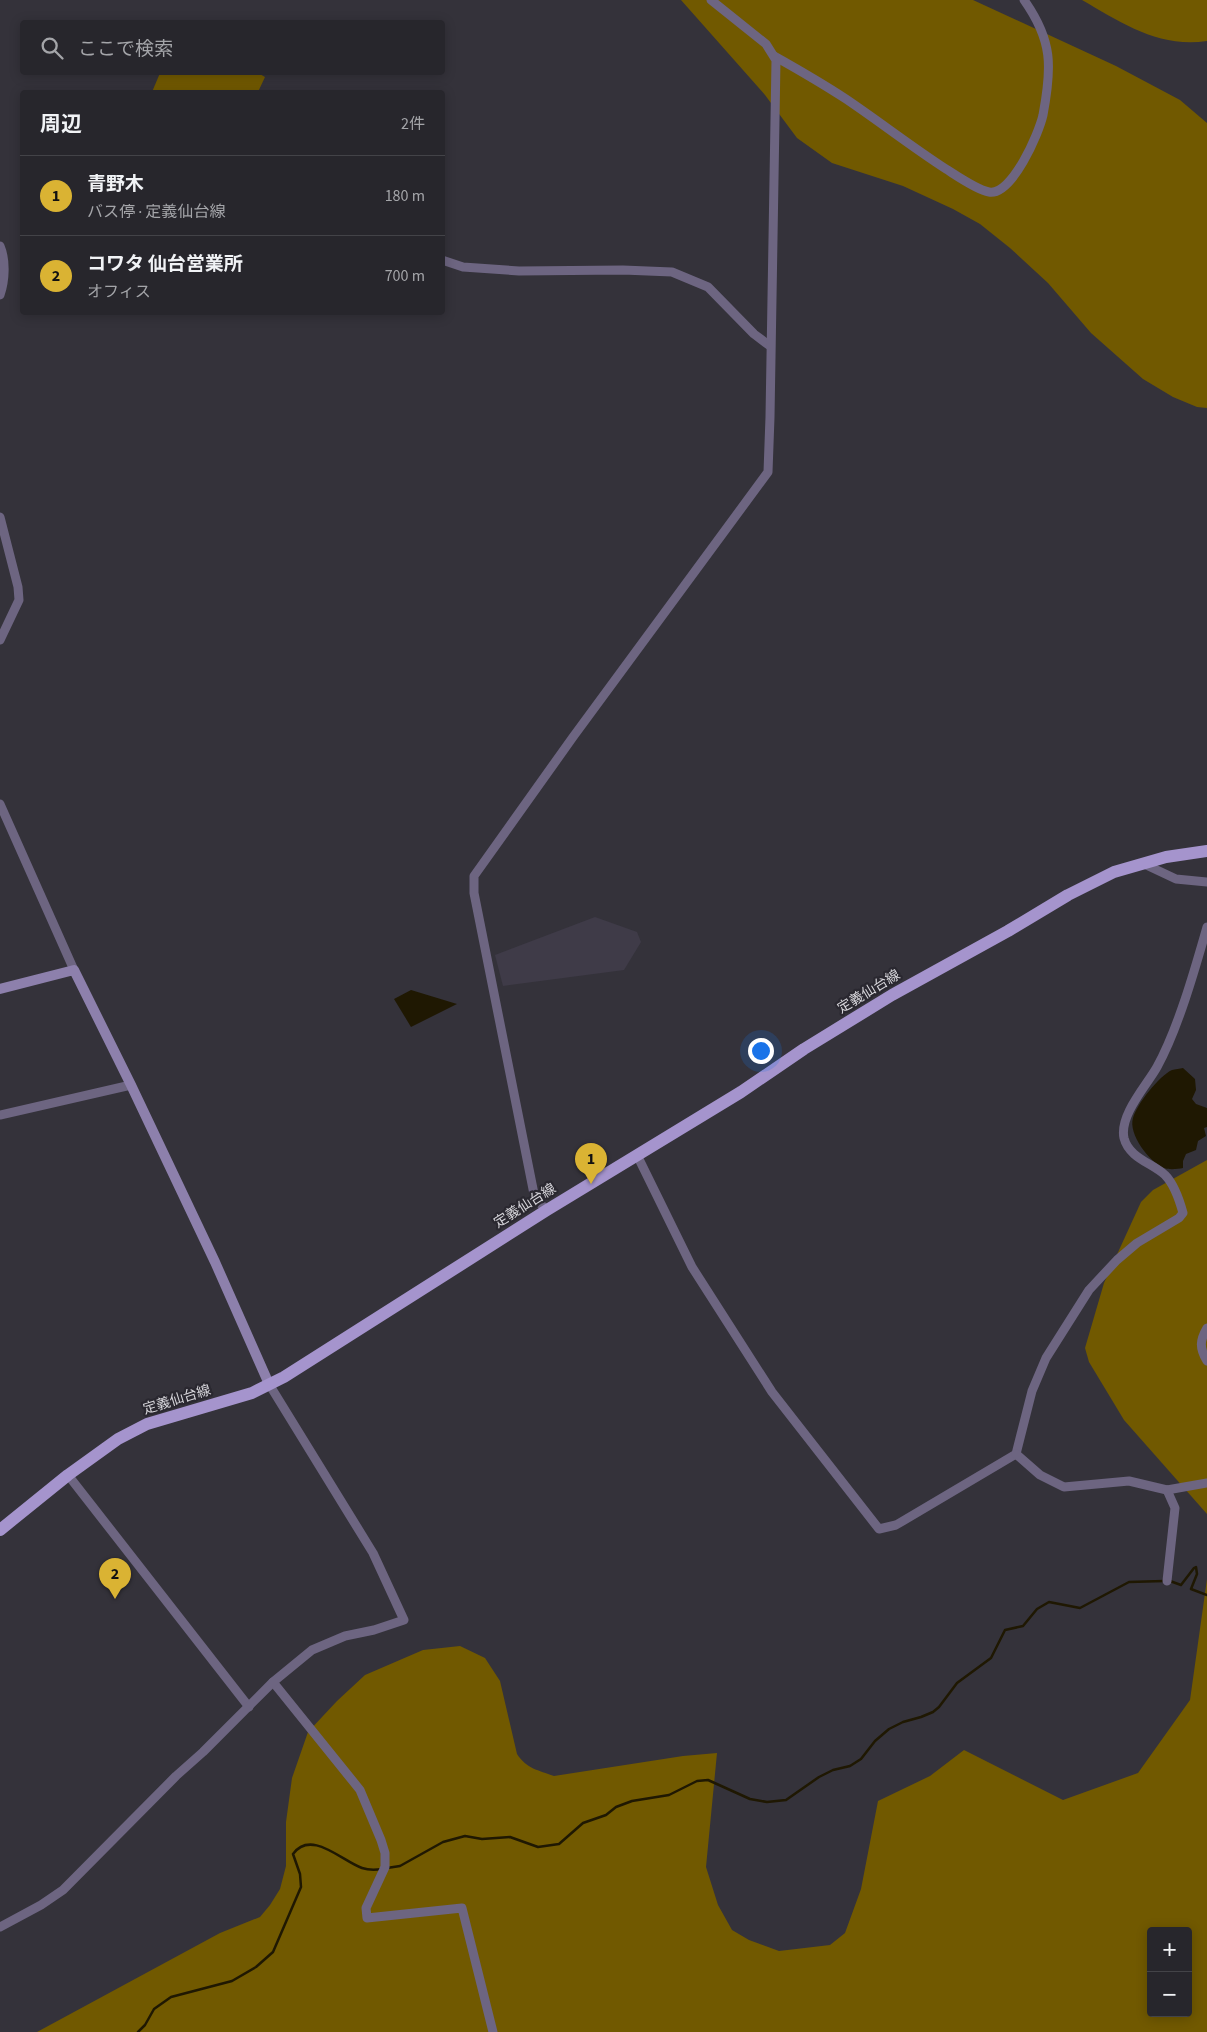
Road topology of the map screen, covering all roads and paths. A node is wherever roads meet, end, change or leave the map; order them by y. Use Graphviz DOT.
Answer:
graph roads {
  1 [pos="712,0"];
  2 [pos="1024,0"];
  3 [pos="774,56"];
  4 [pos="0,246"];
  5 [pos="445,261"];
  6 [pos="0,296"];
  7 [pos="770,346"];
  8 [pos="0,517"];
  9 [pos="0,640"];
  10 [pos="0,804"];
  11 [pos="1207,851"];
  12 [pos="1142,863"];
  13 [pos="1207,882"];
  14 [pos="1207,927"];
  15 [pos="74,970"];
  16 [pos="0,989"];
  17 [pos="131,1085"];
  18 [pos="0,1115"];
  19 [pos="637,1155"];
  20 [pos="547,1210"];
  21 [pos="1207,1328"];
  22 [pos="1207,1361"];
  23 [pos="269,1384"];
  24 [pos="1016,1454"];
  25 [pos="68,1475"];
  26 [pos="1207,1483"];
  27 [pos="1167,1490"];
  28 [pos="0,1530"];
  29 [pos="1167,1581"];
  30 [pos="273,1682"];
  31 [pos="249,1706"];
  32 [pos="0,1927"];
  33 [pos="493,2032"];
  1 -- 3 [label="street"];
  2 -- 3 [label="street"];
  3 -- 7 [label="street"];
  4 -- 6 [label="street"];
  5 -- 7 [label="street"];
  7 -- 20 [label="street"];
  8 -- 9 [label="street"];
  10 -- 15 [label="street"];
  11 -- 12 [label="main road, 定義仙台線"];
  12 -- 13 [label="street"];
  12 -- 19 [label="main road, 定義仙台線"];
  14 -- 24 [label="street"];
  15 -- 16 [label="street"];
  15 -- 17 [label="street"];
  17 -- 18 [label="street"];
  17 -- 23 [label="street"];
  19 -- 20 [label="main road, 定義仙台線"];
  19 -- 24 [label="street"];
  20 -- 23 [label="main road, 定義仙台線"];
  21 -- 22 [label="street"];
  23 -- 25 [label="main road, 定義仙台線"];
  23 -- 30 [label="street"];
  24 -- 27 [label="street"];
  25 -- 28 [label="main road, 定義仙台線"];
  25 -- 31 [label="street"];
  26 -- 27 [label="street"];
  27 -- 29 [label="street"];
  30 -- 31 [label="street"];
  30 -- 33 [label="street"];
  31 -- 32 [label="street"];
}
